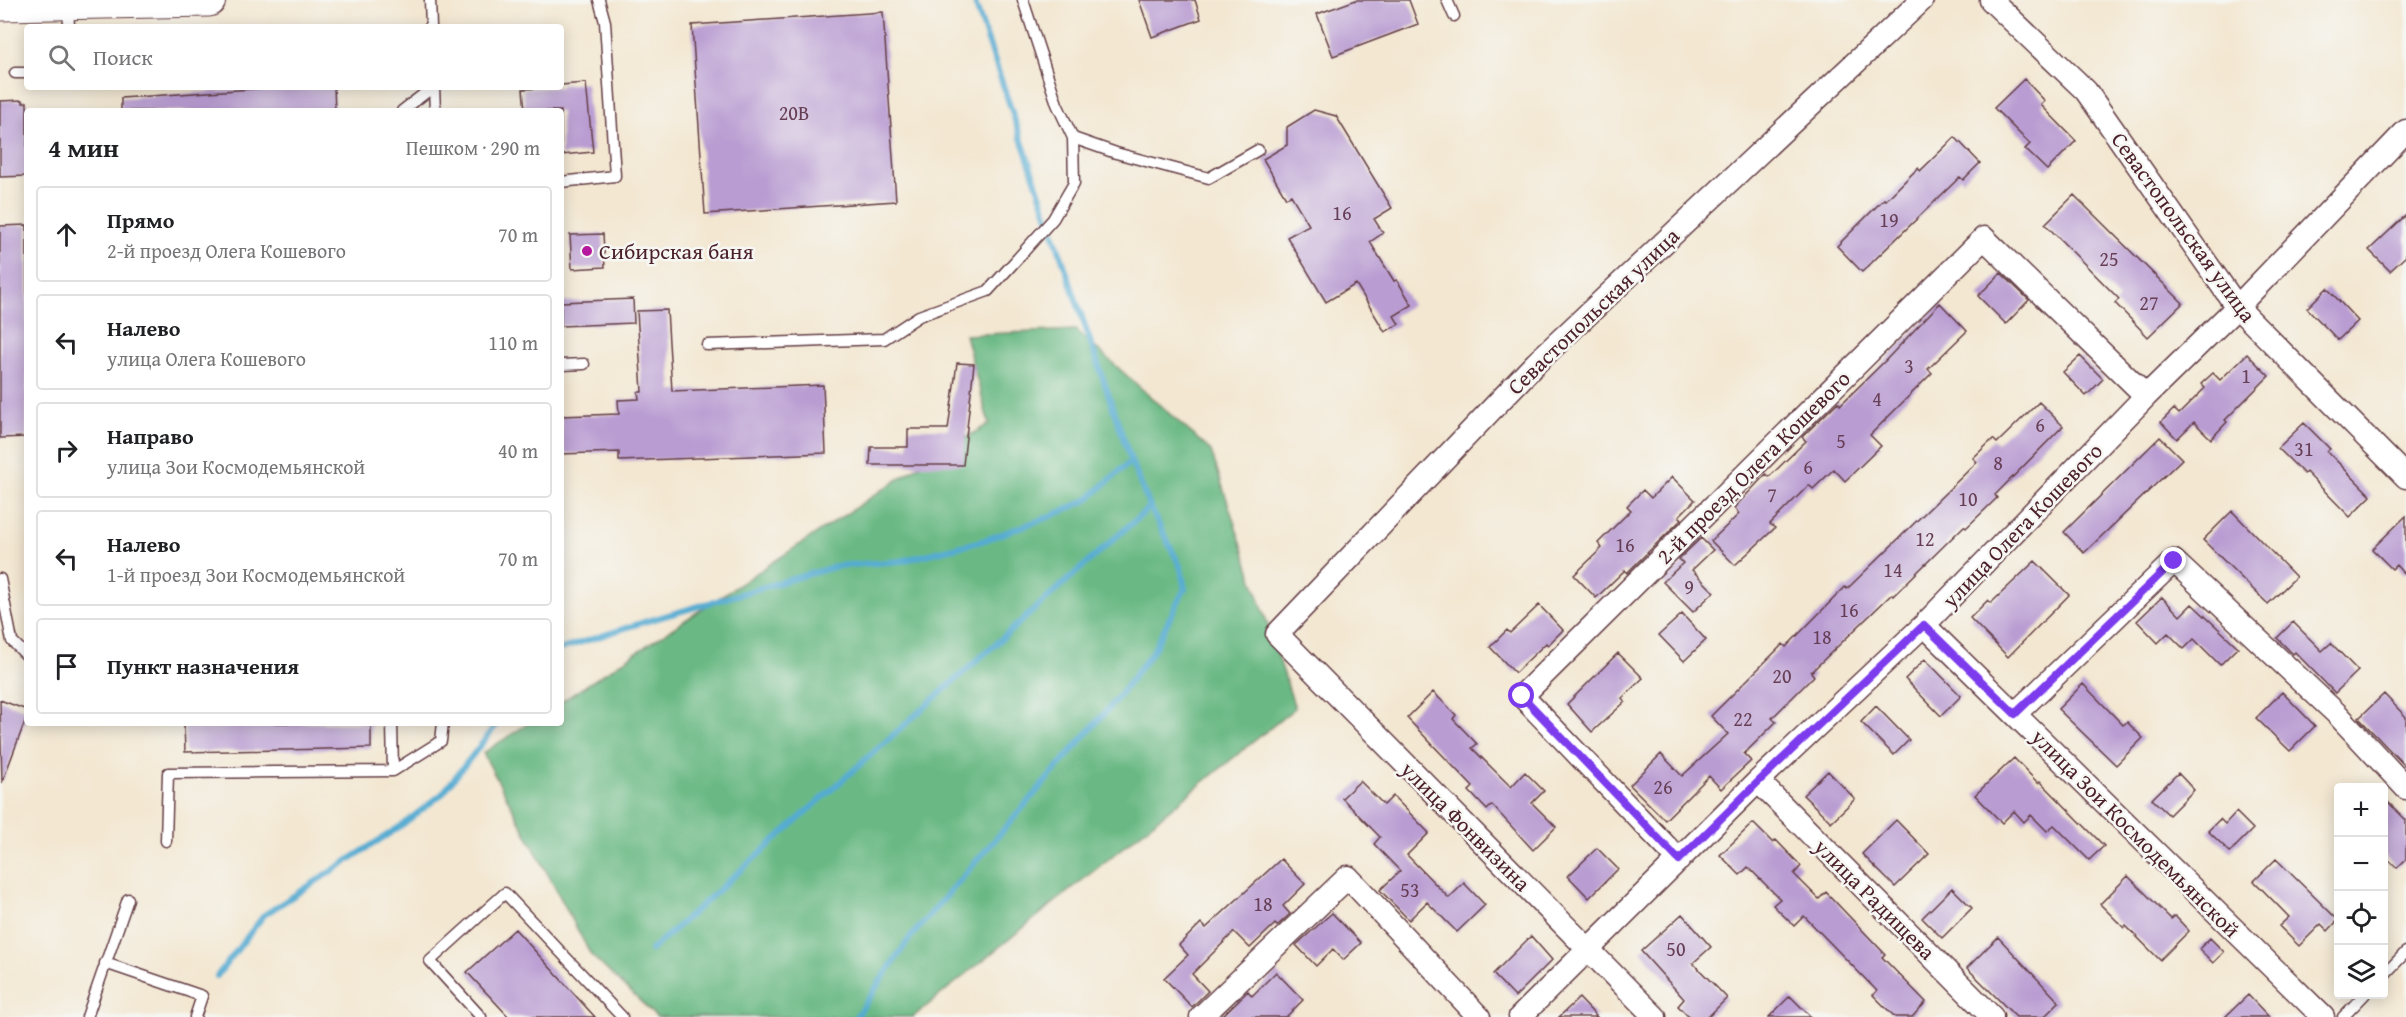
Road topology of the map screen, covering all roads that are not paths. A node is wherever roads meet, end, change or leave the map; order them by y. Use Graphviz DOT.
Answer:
graph roads {
  1 [pos="209,0"];
  2 [pos="430,0"];
  3 [pos="599,0"];
  4 [pos="1023,0"];
  5 [pos="1447,0"];
  6 [pos="1922,0"];
  7 [pos="1991,0"];
  8 [pos="0,4"];
  9 [pos="68,15"];
  10 [pos="1454,16"];
  11 [pos="431,24"];
  12 [pos="15,73"];
  13 [pos="24,73"];
  14 [pos="429,90"];
  15 [pos="433,90"];
  16 [pos="406,108"];
  17 [pos="435,108"];
  18 [pos="2406,131"];
  19 [pos="1073,138"];
  20 [pos="1258,150"];
  21 [pos="564,182"];
  22 [pos="2237,307"];
  23 [pos="707,345"];
  24 [pos="584,364"];
  25 [pos="564,365"];
  26 [pos="2146,396"];
  27 [pos="2406,477"];
  28 [pos="0,579"];
  29 [pos="1924,625"];
  30 [pos="1277,634"];
  31 [pos="24,653"];
  32 [pos="2015,714"];
  33 [pos="392,726"];
  34 [pos="443,726"];
  35 [pos="393,771"];
  36 [pos="1758,782"];
  37 [pos="2406,788"];
  38 [pos="166,841"];
  39 [pos="1679,860"];
  40 [pos="128,899"];
  41 [pos="1588,950"];
  42 [pos="2406,952"];
  43 [pos="105,963"];
  44 [pos="2388,971"];
  45 [pos="2360,999"];
  46 [pos="87,1017"];
  47 [pos="195,1017"];
  48 [pos="481,1017"];
  49 [pos="622,1017"];
  50 [pos="1201,1017"];
  51 [pos="1479,1017"];
  52 [pos="1520,1017"];
  53 [pos="1655,1017"];
  54 [pos="1992,1017"];
  55 [pos="2323,1017"];
  56 [pos="2343,1017"];
  1 -- 9 [label="main road"];
  2 -- 11 [label="lane"];
  3 -- 21 [label="lane"];
  4 -- 19 [label="lane"];
  5 -- 10 [label="lane"];
  6 -- 30 [label="street, Севастопольская улица"];
  7 -- 22 [label="street, Севастопольская улица"];
  8 -- 9 [label="main road"];
  12 -- 13 [label="lane"];
  14 -- 16 [label="lane"];
  15 -- 17 [label="lane"];
  18 -- 22 [label="street, улица Олега Кошевого"];
  19 -- 20 [label="lane"];
  19 -- 23 [label="lane"];
  22 -- 26 [label="street, улица Олега Кошевого"];
  22 -- 27 [label="street, Севастопольская улица"];
  24 -- 25 [label="lane"];
  26 -- 29 [label="street, улица Олега Кошевого"];
  26 -- 39 [label="street, 2-й проезд Олега Кошевого"];
  28 -- 31 [label="lane"];
  29 -- 32 [label="street, улица Зои Космодемьянской"];
  29 -- 36 [label="street, улица Олега Кошевого"];
  30 -- 41 [label="street, улица Фонвизина"];
  32 -- 37 [label="street"];
  32 -- 55 [label="street, улица Зои Космодемьянской"];
  33 -- 35 [label="lane"];
  34 -- 35 [label="lane"];
  35 -- 38 [label="lane"];
  36 -- 39 [label="street, улица Олега Кошевого"];
  36 -- 54 [label="street, улица Радищева"];
  39 -- 41 [label="street, улица Олега Кошевого"];
  40 -- 43 [label="lane"];
  41 -- 52 [label="street, улица Олега Кошевого"];
  41 -- 53 [label="street, улица Фонвизина"];
  42 -- 44 [label="lane"];
  43 -- 46 [label="lane"];
  43 -- 47 [label="lane"];
  45 -- 56 [label="lane"];
  48 -- 49 [label="lane"];
  50 -- 51 [label="street"];
}
